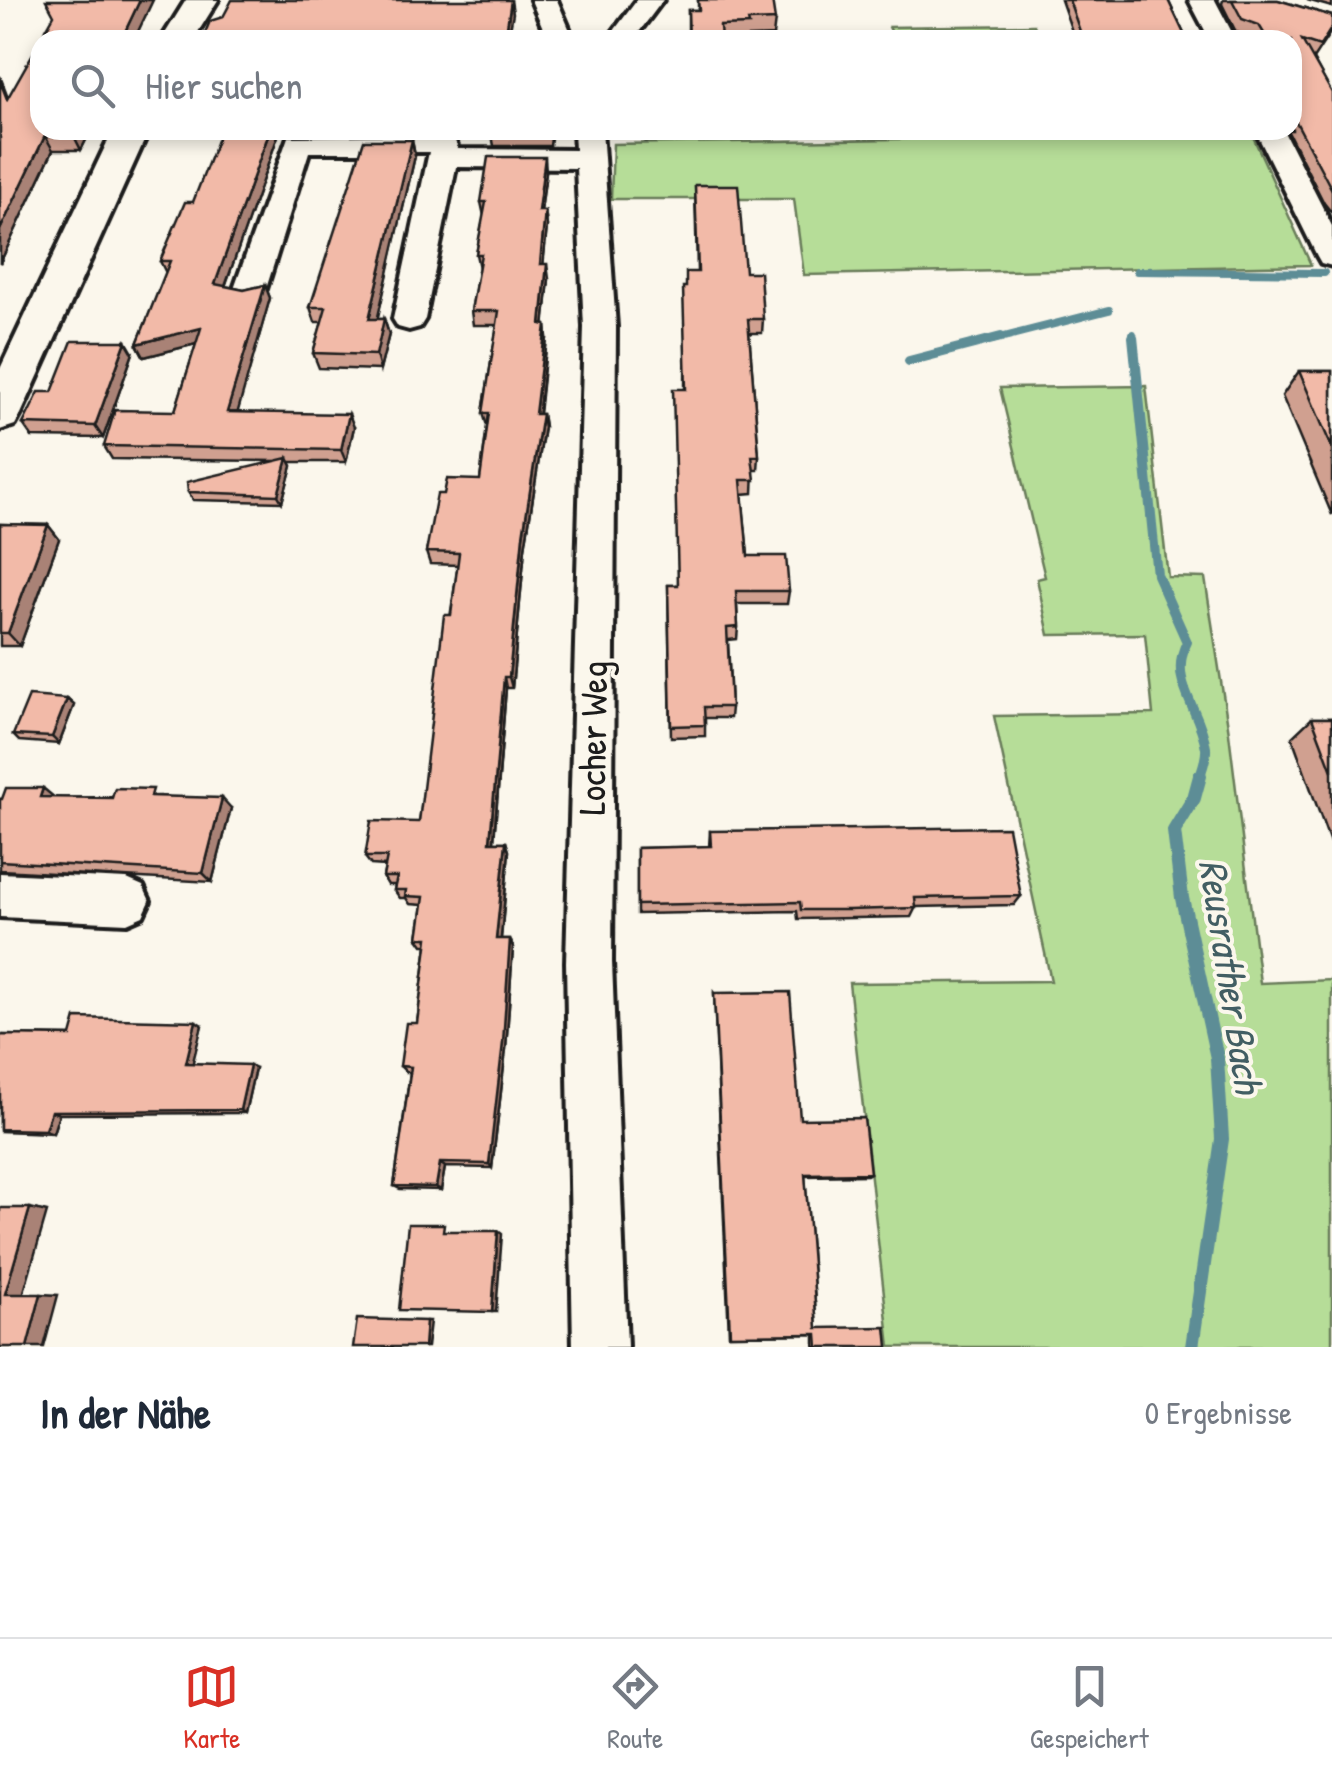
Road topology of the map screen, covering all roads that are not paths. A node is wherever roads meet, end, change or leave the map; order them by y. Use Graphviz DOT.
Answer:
graph roads {
  1 [pos="202,0"];
  2 [pos="544,0"];
  3 [pos="650,0"];
  4 [pos="1202,0"];
  5 [pos="184,30"];
  6 [pos="558,30"];
  7 [pos="628,30"];
  8 [pos="1218,30"];
  9 [pos="126,140"];
  10 [pos="1274,140"];
  11 [pos="589,144"];
  12 [pos="442,158"];
  13 [pos="1330,247"];
  14 [pos="250,288"];
  15 [pos="409,319"];
  16 [pos="0,414"];
  17 [pos="0,895"];
  18 [pos="127,901"];
  19 [pos="600,1347"];
  1 -- 5 [label="main road"];
  2 -- 6 [label="street"];
  3 -- 7 [label="street"];
  4 -- 8 [label="street"];
  9 -- 16 [label="main road"];
  10 -- 13 [label="street"];
  11 -- 12 [label="street"];
  11 -- 19 [label="street, Locher Weg"];
  12 -- 14 [label="street"];
  12 -- 15 [label="street"];
  17 -- 18 [label="street"];
}
